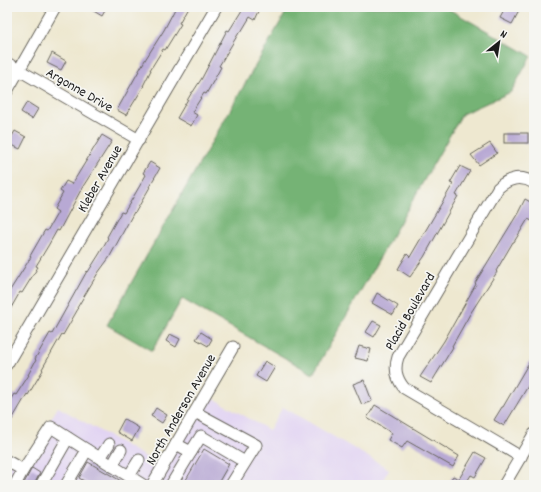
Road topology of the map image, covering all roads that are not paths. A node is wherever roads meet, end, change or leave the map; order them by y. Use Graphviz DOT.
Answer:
graph roads {
  1 [pos="55,7"];
  2 [pos="216,7"];
  3 [pos="7,63"];
  4 [pos="19,70"];
  5 [pos="7,91"];
  6 [pos="139,140"];
  7 [pos="534,183"];
  8 [pos="233,348"];
  9 [pos="7,364"];
  10 [pos="195,412"];
  11 [pos="534,434"];
  12 [pos="68,438"];
  13 [pos="109,444"];
  14 [pos="176,444"];
  15 [pos="87,450"];
  16 [pos="121,450"];
  17 [pos="191,452"];
  18 [pos="521,457"];
  19 [pos="100,458"];
  20 [pos="139,460"];
  21 [pos="7,461"];
  22 [pos="245,462"];
  23 [pos="112,466"];
  24 [pos="23,470"];
  25 [pos="136,482"];
  26 [pos="15,485"];
  27 [pos="41,485"];
  28 [pos="66,485"];
  29 [pos="152,485"];
  30 [pos="171,485"];
  31 [pos="231,485"];
  32 [pos="504,485"];
  1 -- 4 [label="street"];
  2 -- 6 [label="street, Kleber Avenue"];
  3 -- 4 [label="street, Argonne Drive"];
  4 -- 5 [label="street"];
  4 -- 6 [label="street, Argonne Drive"];
  6 -- 9 [label="street, Kleber Avenue"];
  7 -- 18 [label="street, Placid Boulevard"];
  8 -- 10 [label="street, North Anderson Avenue"];
  10 -- 14 [label="street, North Anderson Avenue"];
  10 -- 22 [label="street"];
  11 -- 18 [label="street"];
  12 -- 15 [label="street"];
  12 -- 24 [label="street"];
  12 -- 27 [label="street"];
  13 -- 19 [label="street"];
  14 -- 17 [label="street"];
  14 -- 29 [label="street, North Anderson Avenue"];
  15 -- 19 [label="street"];
  15 -- 28 [label="street"];
  16 -- 23 [label="street"];
  17 -- 22 [label="street"];
  17 -- 30 [label="street"];
  18 -- 32 [label="street"];
  19 -- 23 [label="street"];
  20 -- 25 [label="street"];
  21 -- 24 [label="street"];
  22 -- 31 [label="street"];
  23 -- 25 [label="street"];
  24 -- 26 [label="street"];
}
